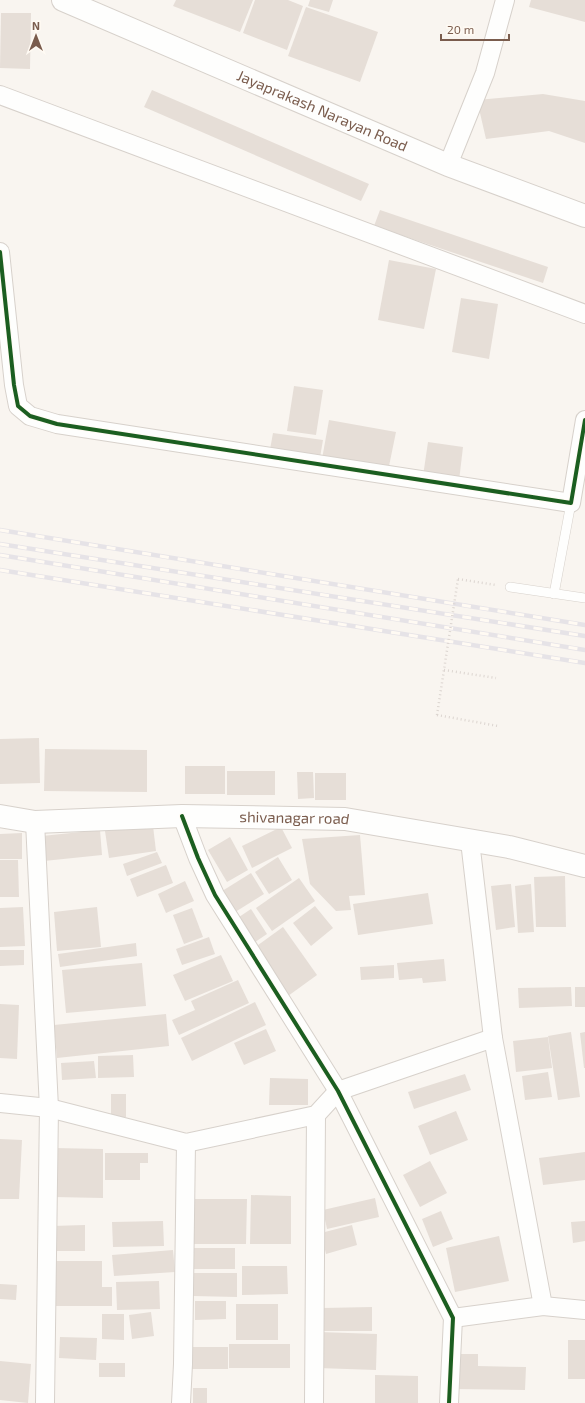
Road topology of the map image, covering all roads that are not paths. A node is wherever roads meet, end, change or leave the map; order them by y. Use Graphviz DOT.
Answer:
graph roads {
  1 [pos="63,0"];
  2 [pos="505,0"];
  3 [pos="0,95"];
  4 [pos="448,165"];
  5 [pos="585,216"];
  6 [pos="0,252"];
  7 [pos="585,314"];
  8 [pos="585,420"];
  9 [pos="572,503"];
  10 [pos="510,587"];
  11 [pos="554,594"];
  12 [pos="585,598"];
  13 [pos="0,816"];
  14 [pos="182,816"];
  15 [pos="35,822"];
  16 [pos="470,841"];
  17 [pos="585,866"];
  18 [pos="493,1038"];
  19 [pos="338,1091"];
  20 [pos="0,1103"];
  21 [pos="49,1108"];
  22 [pos="316,1115"];
  23 [pos="186,1143"];
  24 [pos="543,1306"];
  25 [pos="585,1310"];
  26 [pos="453,1318"];
  27 [pos="45,1403"];
  28 [pos="181,1403"];
  29 [pos="314,1403"];
  30 [pos="448,1403"];
  1 -- 4 [label="street, Jayaprakash Narayan Road"];
  2 -- 4 [label="street"];
  3 -- 7 [label="street"];
  4 -- 5 [label="street, Jayaprakash Narayan Road"];
  6 -- 9 [label="street"];
  8 -- 9 [label="street"];
  9 -- 11 [label="lane"];
  10 -- 11 [label="lane"];
  11 -- 12 [label="lane"];
  13 -- 15 [label="street, shivanagar road"];
  14 -- 15 [label="street, shivanagar road"];
  14 -- 16 [label="street, shivanagar road"];
  14 -- 19 [label="street"];
  15 -- 21 [label="street"];
  16 -- 17 [label="street, shivanagar road"];
  16 -- 18 [label="street"];
  18 -- 19 [label="street"];
  18 -- 24 [label="street"];
  19 -- 22 [label="street"];
  19 -- 26 [label="street"];
  20 -- 21 [label="street"];
  21 -- 23 [label="street"];
  21 -- 27 [label="street"];
  22 -- 23 [label="street"];
  22 -- 29 [label="street"];
  23 -- 28 [label="street"];
  24 -- 25 [label="street"];
  24 -- 26 [label="street"];
  26 -- 30 [label="street"];
}
